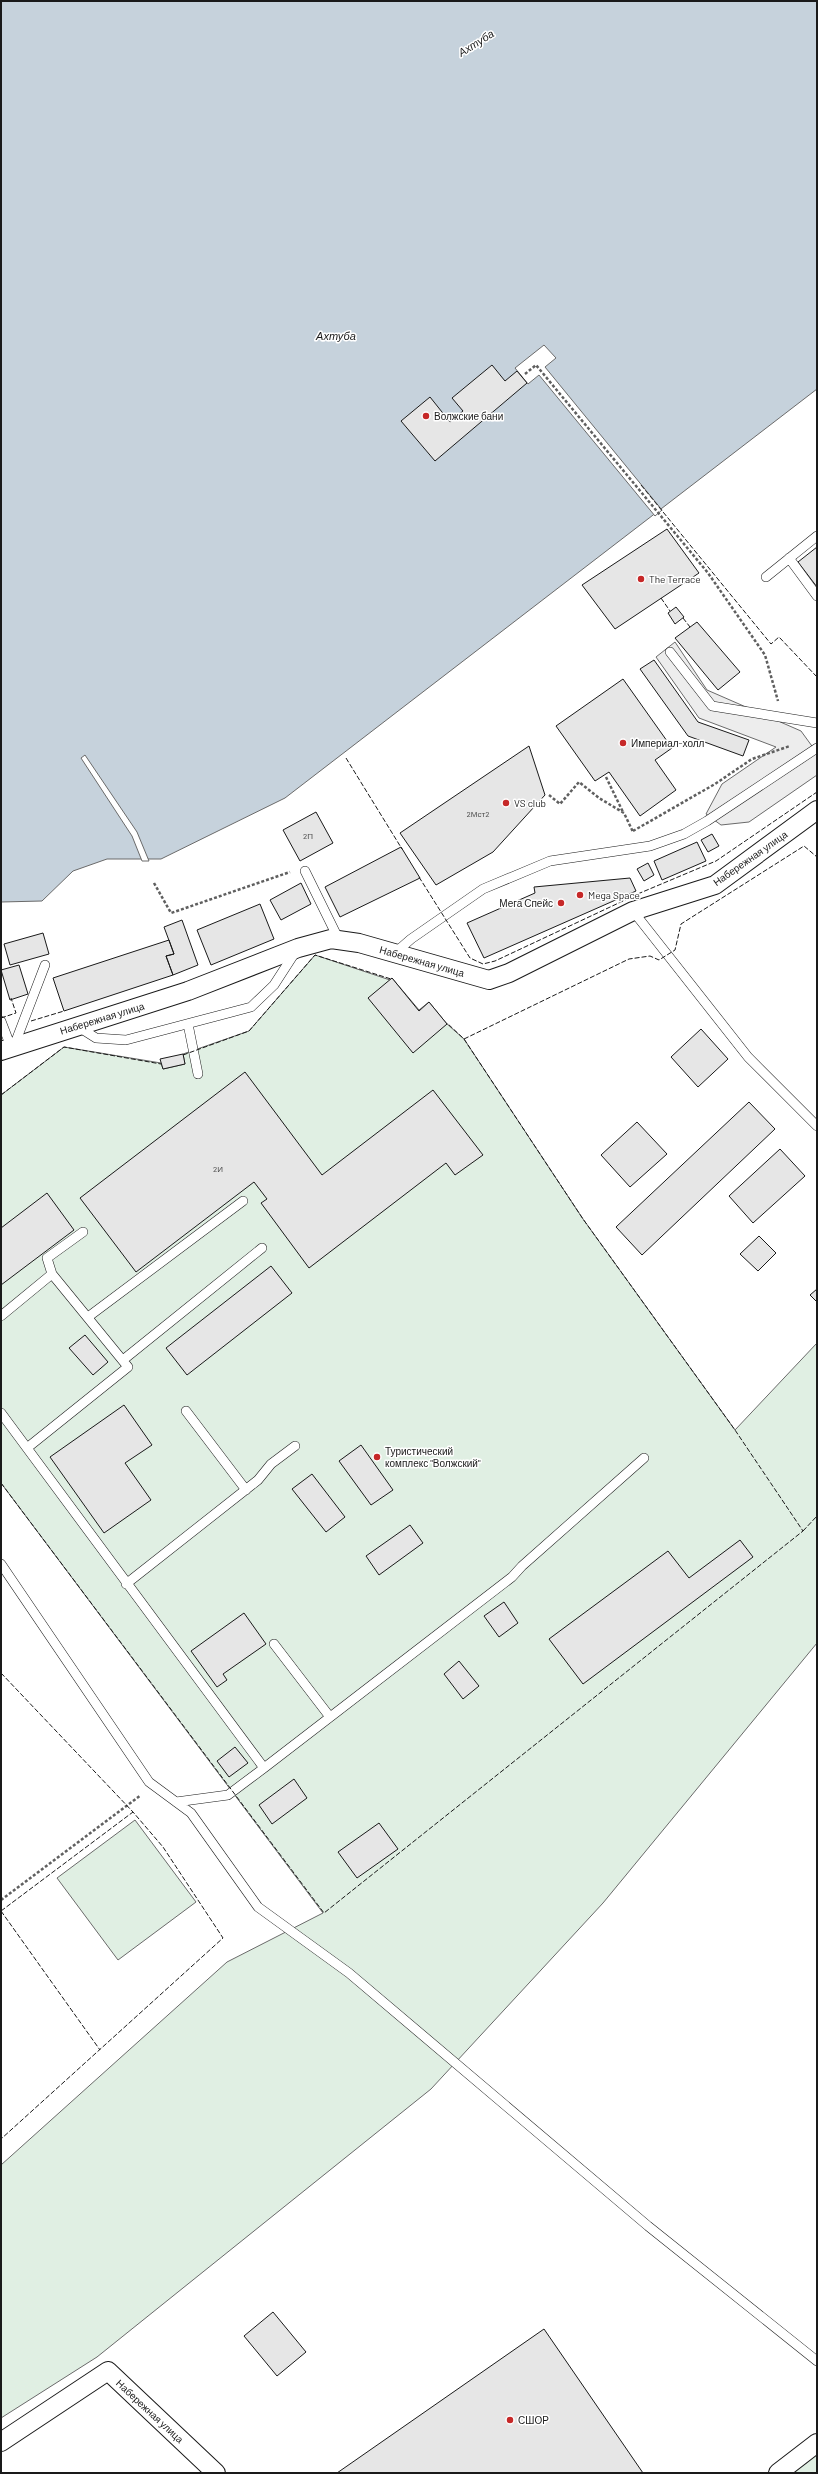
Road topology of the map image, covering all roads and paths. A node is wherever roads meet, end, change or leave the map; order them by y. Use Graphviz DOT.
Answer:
graph roads {
  1 [pos="525,374"];
  2 [pos="817,536"];
  3 [pos="789,558"];
  4 [pos="766,577"];
  5 [pos="817,596"];
  6 [pos="670,652"];
  7 [pos="782,717"];
  8 [pos="817,722"];
  9 [pos="795,745"];
  10 [pos="817,748"];
  11 [pos="606,776"];
  12 [pos="549,795"];
  13 [pos="817,810"];
  14 [pos="624,813"];
  15 [pos="633,831"];
  16 [pos="641,847"];
  17 [pos="305,871"];
  18 [pos="154,883"];
  19 [pos="633,911"];
  20 [pos="339,940"];
  21 [pos="298,948"];
  22 [pos="395,954"];
  23 [pos="45,965"];
  24 [pos="1,1021"];
  25 [pos="188,1024"];
  26 [pos="76,1026"];
  27 [pos="9,1048"];
  28 [pos="198,1074"];
  29 [pos="817,1126"];
  30 [pos="243,1201"];
  31 [pos="83,1232"];
  32 [pos="262,1248"];
  33 [pos="52,1274"];
  34 [pos="1,1316"];
  35 [pos="88,1317"];
  36 [pos="122,1360"];
  37 [pos="186,1411"];
  38 [pos="1,1413"];
  39 [pos="295,1446"];
  40 [pos="27,1448"];
  41 [pos="644,1458"];
  42 [pos="246,1490"];
  43 [pos="1,1564"];
  44 [pos="126,1584"];
  45 [pos="274,1644"];
  46 [pos="330,1717"];
  47 [pos="264,1768"];
  48 [pos="154,1786"];
  49 [pos="176,1802"];
  50 [pos="1,1900"];
  51 [pos="817,2361"];
  52 [pos="1,2442"];
  53 [pos="817,2443"];
  54 [pos="216,2473"];
  55 [pos="778,2473"];
  1 -- 7 [label="path"];
  2 -- 3 [label="lane"];
  3 -- 4 [label="lane"];
  3 -- 5 [label="lane"];
  6 -- 7 [label="lane"];
  7 -- 8 [label="lane"];
  9 -- 15 [label="path"];
  10 -- 16 [label="lane"];
  11 -- 14 [label="path"];
  12 -- 14 [label="path"];
  13 -- 19 [label="street, Набережная улица"];
  14 -- 15 [label="path"];
  15 -- 16 [label="path"];
  16 -- 22 [label="lane"];
  17 -- 18 [label="path"];
  17 -- 20 [label="lane"];
  19 -- 22 [label="street, Набережная улица"];
  19 -- 29 [label="lane"];
  20 -- 21 [label="street, Набережная улица"];
  20 -- 22 [label="street, Набережная улица"];
  21 -- 25 [label="lane"];
  21 -- 26 [label="street, Набережная улица"];
  23 -- 27 [label="lane"];
  24 -- 27 [label="lane"];
  25 -- 26 [label="lane"];
  25 -- 28 [label="lane"];
  26 -- 27 [label="street, Набережная улица"];
  30 -- 35 [label="lane"];
  31 -- 33 [label="lane"];
  32 -- 36 [label="lane"];
  33 -- 34 [label="lane"];
  33 -- 35 [label="lane"];
  35 -- 36 [label="lane"];
  36 -- 40 [label="lane"];
  37 -- 42 [label="lane"];
  38 -- 40 [label="lane"];
  39 -- 42 [label="lane"];
  40 -- 44 [label="lane"];
  41 -- 46 [label="lane"];
  42 -- 44 [label="lane"];
  43 -- 48 [label="lane"];
  44 -- 47 [label="lane"];
  45 -- 46 [label="lane"];
  46 -- 47 [label="lane"];
  47 -- 49 [label="lane"];
  48 -- 49 [label="lane"];
  48 -- 50 [label="path"];
  49 -- 51 [label="lane"];
  52 -- 54 [label="street, Набережная улица"];
  53 -- 55 [label="street"];
}
